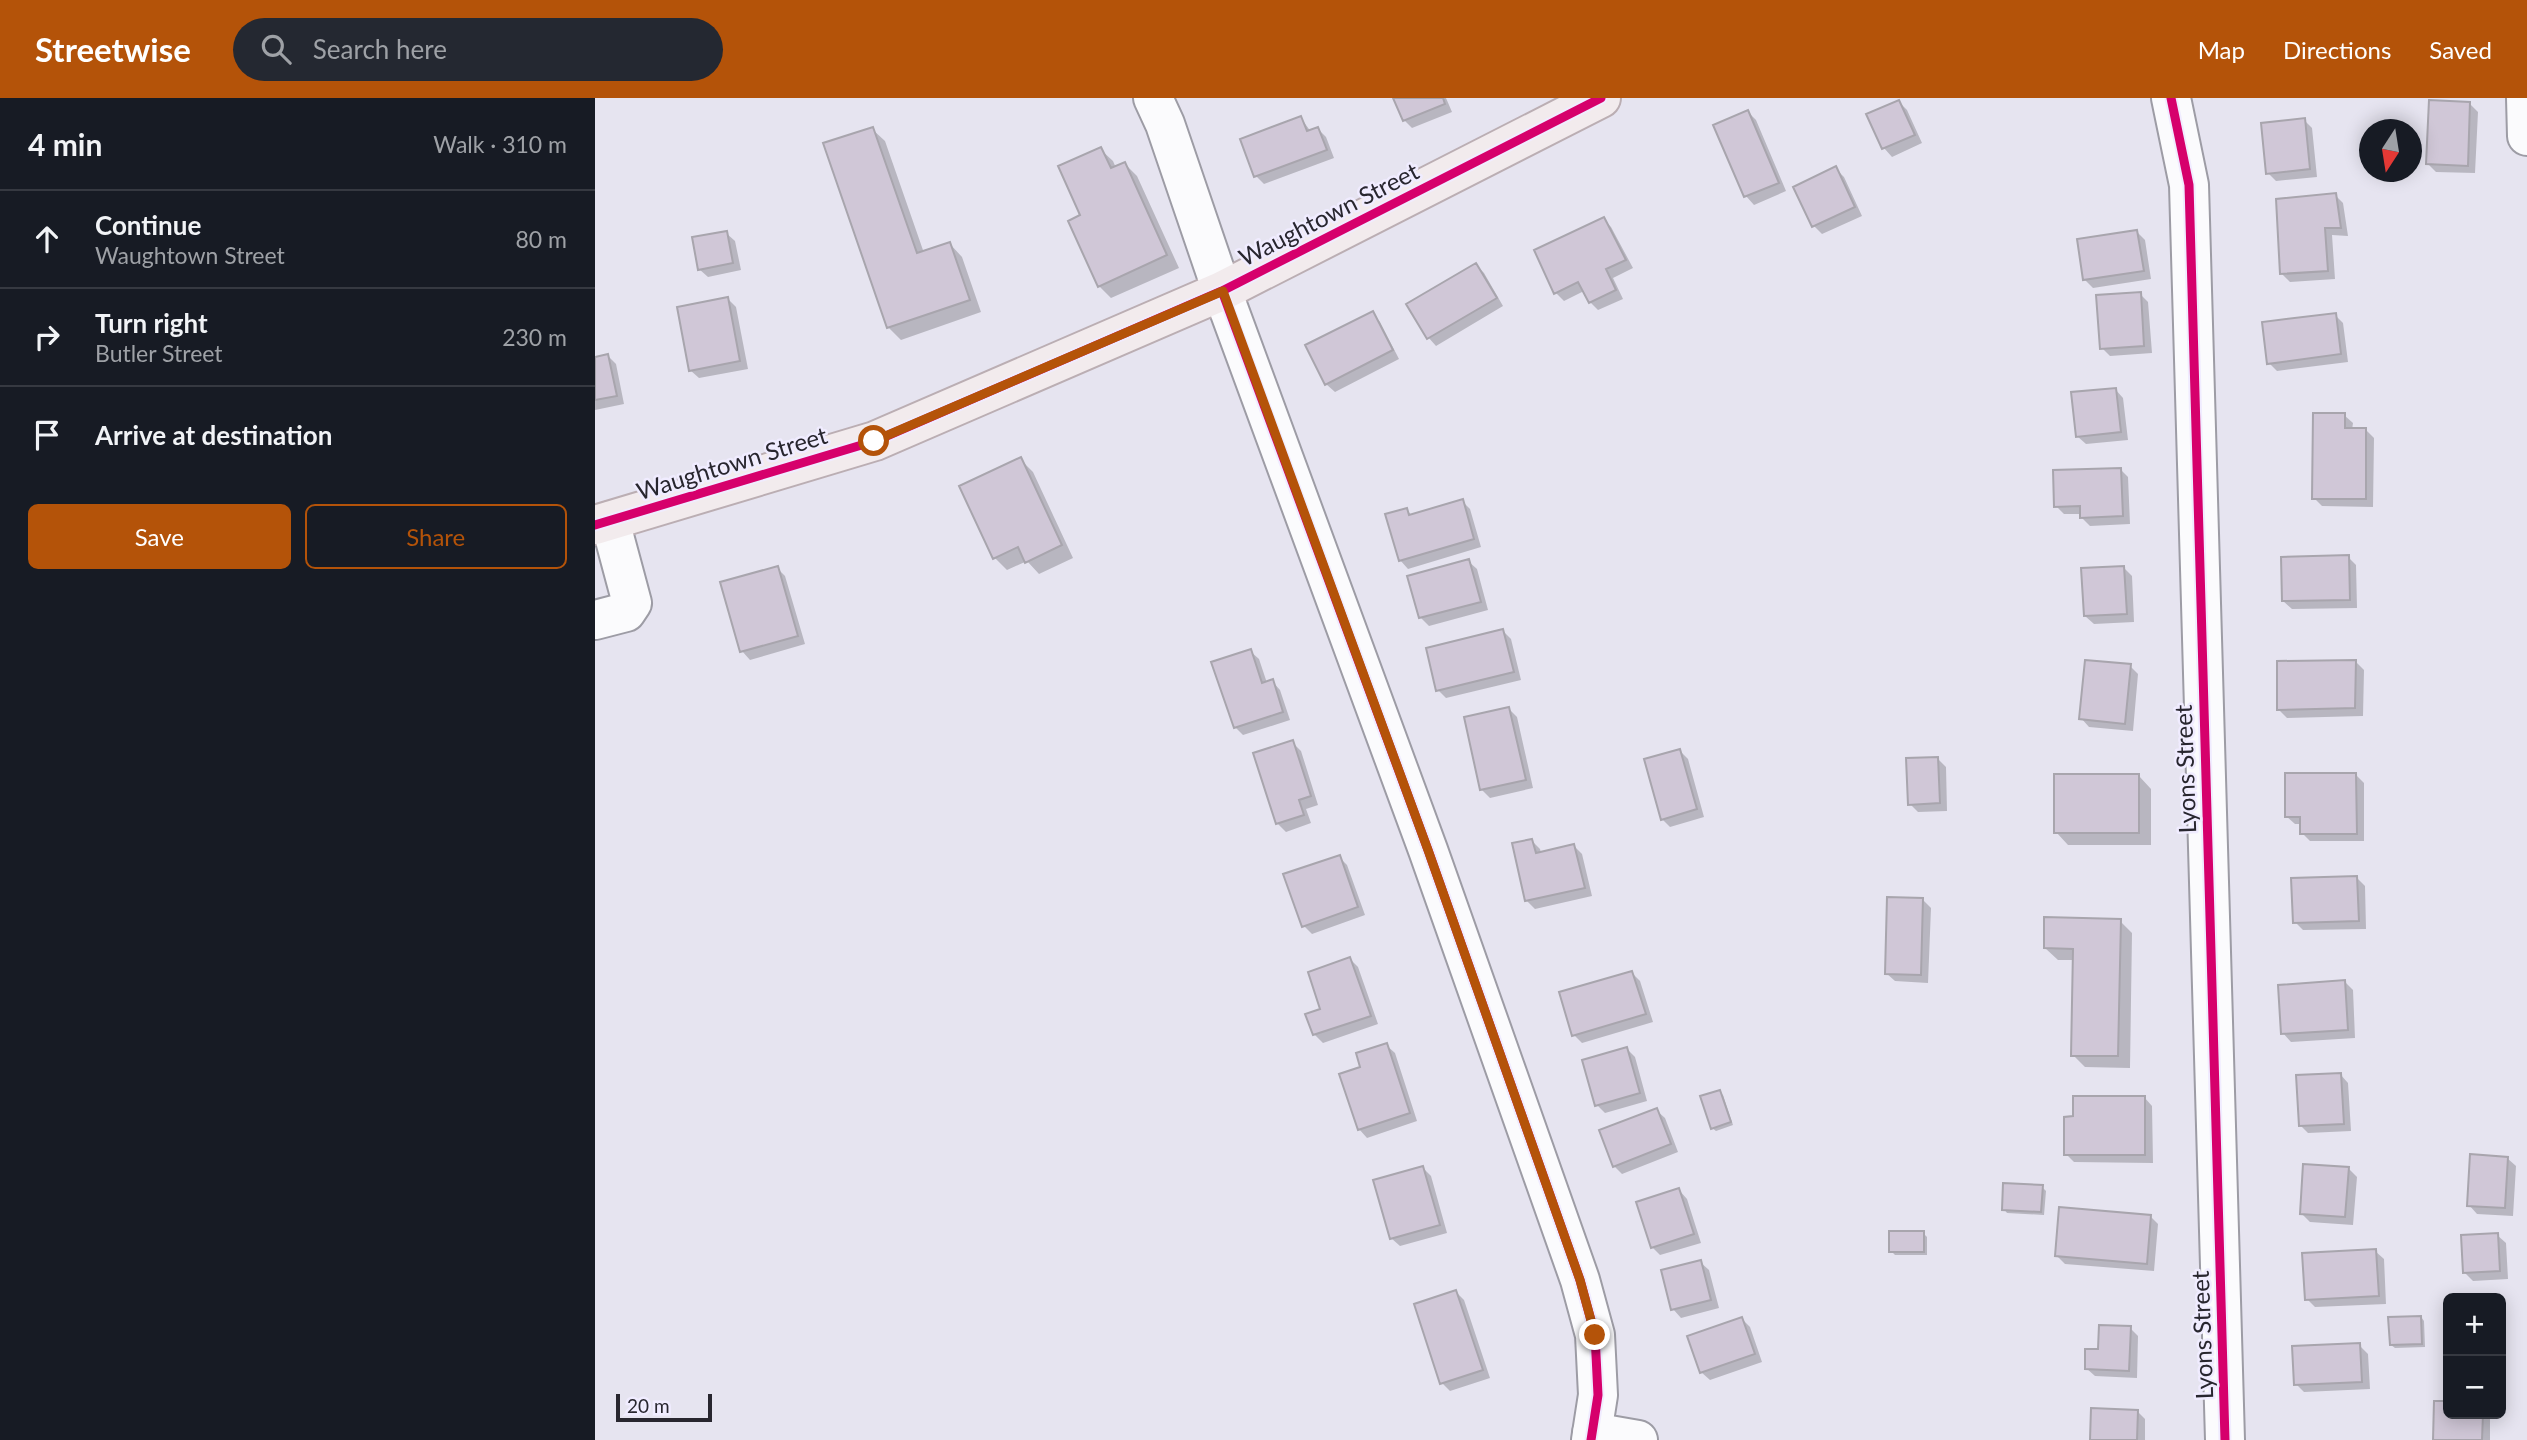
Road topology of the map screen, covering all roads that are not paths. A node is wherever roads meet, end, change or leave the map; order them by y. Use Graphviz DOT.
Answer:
graph roads {
  1 [pos="1153,98"];
  2 [pos="1601,98"];
  3 [pos="2171,98"];
  4 [pos="2526,98"];
  5 [pos="2527,136"];
  6 [pos="1223,291"];
  7 [pos="602,523"];
  8 [pos="595,620"];
  9 [pos="1592,1436"];
  10 [pos="1638,1440"];
  11 [pos="2225,1440"];
  1 -- 6 [label="street"];
  2 -- 6 [label="main road, Waughtown Street"];
  3 -- 11 [label="street, Lyons Street"];
  4 -- 5 [label="street"];
  6 -- 7 [label="main road, Waughtown Street"];
  6 -- 9 [label="street"];
  7 -- 8 [label="street"];
  9 -- 10 [label="street"];
}
